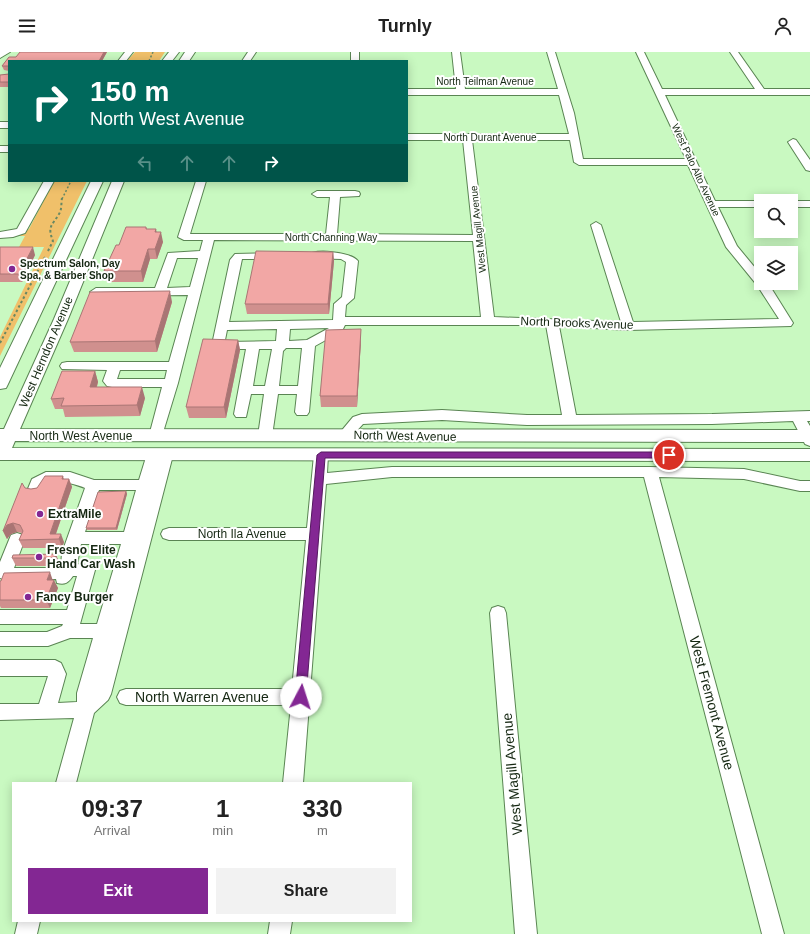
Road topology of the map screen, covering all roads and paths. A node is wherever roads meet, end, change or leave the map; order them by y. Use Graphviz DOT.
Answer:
graph roads {
  1 [pos="129,52"];
  2 [pos="174,52"];
  3 [pos="456,52"];
  4 [pos="551,52"];
  5 [pos="640,52"];
  6 [pos="734,52"];
  7 [pos="123,60"];
  8 [pos="168,60"];
  9 [pos="408,92"];
  10 [pos="461,92"];
  11 [pos="563,92"];
  12 [pos="660,92"];
  13 [pos="761,92"];
  14 [pos="810,92"];
  15 [pos="408,137"];
  16 [pos="467,137"];
  17 [pos="573,137"];
  18 [pos="793,142"];
  19 [pos="692,162"];
  20 [pos="810,168"];
  21 [pos="49,182"];
  22 [pos="70,182"];
  23 [pos="97,182"];
  24 [pos="118,182"];
  25 [pos="201,182"];
  26 [pos="317,194"];
  27 [pos="336,194"];
  28 [pos="355,194"];
  29 [pos="712,204"];
  30 [pos="754,204"];
  31 [pos="798,204"];
  32 [pos="810,204"];
  33 [pos="596,225"];
  34 [pos="0,235"];
  35 [pos="209,237"];
  36 [pos="331,237"];
  37 [pos="478,238"];
  38 [pos="205,254"];
  39 [pos="287,256"];
  40 [pos="303,256"];
  41 [pos="754,274"];
  42 [pos="766,290"];
  43 [pos="160,291"];
  44 [pos="195,291"];
  45 [pos="96,292"];
  46 [pos="488,321"];
  47 [pos="339,322"];
  48 [pos="552,322"];
  49 [pos="787,323"];
  50 [pos="284,325"];
  51 [pos="222,326"];
  52 [pos="628,326"];
  53 [pos="0,343"];
  54 [pos="310,344"];
  55 [pos="253,345"];
  56 [pos="282,345"];
  57 [pos="67,366"];
  58 [pos="115,366"];
  59 [pos="175,366"];
  60 [pos="171,383"];
  61 [pos="0,384"];
  62 [pos="245,390"];
  63 [pos="276,390"];
  64 [pos="304,390"];
  65 [pos="302,412"];
  66 [pos="241,414"];
  67 [pos="442,415"];
  68 [pos="804,416"];
  69 [pos="570,420"];
  70 [pos="5,435"];
  71 [pos="345,435"];
  72 [pos="156,436"];
  73 [pos="270,436"];
  74 [pos="316,436"];
  75 [pos="443,436"];
  76 [pos="809,438"];
  77 [pos="0,455"];
  78 [pos="160,455"];
  79 [pos="227,455"];
  80 [pos="321,455"];
  81 [pos="810,455"];
  82 [pos="650,472"];
  83 [pos="319,479"];
  84 [pos="92,485"];
  85 [pos="144,486"];
  86 [pos="810,486"];
  87 [pos="34,491"];
  88 [pos="169,534"];
  89 [pos="315,534"];
  90 [pos="75,538"];
  91 [pos="136,538"];
  92 [pos="30,556"];
  93 [pos="69,570"];
  94 [pos="0,583"];
  95 [pos="498,613"];
  96 [pos="0,617"];
  97 [pos="71,624"];
  98 [pos="112,631"];
  99 [pos="0,639"];
  100 [pos="0,668"];
  101 [pos="126,697"];
  102 [pos="301,697"];
  103 [pos="86,709"];
  104 [pos="0,712"];
  105 [pos="46,712"];
  106 [pos="66,782"];
  107 [pos="293,782"];
  108 [pos="29,922"];
  109 [pos="281,922"];
  110 [pos="26,934"];
  111 [pos="279,934"];
  112 [pos="526,934"];
  113 [pos="773,934"];
  1 -- 7 [label="street"];
  2 -- 8 [label="main road"];
  3 -- 10 [label="street"];
  4 -- 11 [label="street"];
  5 -- 12 [label="street, West Palo Alto Avenue"];
  6 -- 13 [label="street"];
  9 -- 10 [label="street, North Teilman Avenue"];
  10 -- 11 [label="street, North Teilman Avenue"];
  11 -- 17 [label="street"];
  12 -- 13 [label="street"];
  12 -- 19 [label="street, West Palo Alto Avenue"];
  13 -- 14 [label="street"];
  15 -- 16 [label="street, North Durant Avenue"];
  16 -- 17 [label="street, North Durant Avenue"];
  16 -- 37 [label="street, West Magill Avenue"];
  17 -- 19 [label="street"];
  18 -- 20 [label="street"];
  19 -- 29 [label="street, West Palo Alto Avenue"];
  21 -- 34 [label="street"];
  22 -- 53 [label="path"];
  23 -- 61 [label="main road, West Herndon Avenue"];
  24 -- 70 [label="main road, West Herndon Avenue"];
  25 -- 35 [label="street, North Channing Way"];
  26 -- 27 [label="street"];
  27 -- 28 [label="street"];
  27 -- 36 [label="street"];
  29 -- 30 [label="street"];
  29 -- 41 [label="street, West Palo Alto Avenue"];
  31 -- 32 [label="street"];
  33 -- 52 [label="street"];
  35 -- 36 [label="street, North Channing Way"];
  35 -- 38 [label="street"];
  36 -- 37 [label="street, North Channing Way"];
  37 -- 46 [label="street, West Magill Avenue"];
  38 -- 43 [label="street"];
  38 -- 44 [label="street"];
  39 -- 51 [label="street"];
  40 -- 47 [label="street"];
  42 -- 49 [label="street, West Palo Alto Avenue"];
  43 -- 44 [label="street"];
  43 -- 45 [label="street"];
  44 -- 59 [label="street"];
  46 -- 47 [label="street, North Brooks Avenue"];
  46 -- 48 [label="street, North Brooks Avenue"];
  47 -- 50 [label="street, North Brooks Avenue"];
  47 -- 54 [label="street"];
  48 -- 52 [label="street, North Brooks Avenue"];
  48 -- 69 [label="street"];
  49 -- 52 [label="street, North Brooks Avenue"];
  50 -- 51 [label="street, North Brooks Avenue"];
  50 -- 56 [label="street"];
  51 -- 55 [label="street"];
  54 -- 56 [label="street"];
  54 -- 64 [label="street"];
  55 -- 56 [label="street"];
  55 -- 62 [label="street"];
  56 -- 63 [label="street"];
  57 -- 58 [label="street"];
  58 -- 59 [label="street"];
  58 -- 60 [label="street"];
  59 -- 60 [label="street"];
  60 -- 72 [label="street"];
  62 -- 63 [label="street"];
  62 -- 66 [label="street"];
  63 -- 64 [label="street"];
  63 -- 73 [label="street"];
  64 -- 65 [label="street"];
  67 -- 69 [label="street"];
  67 -- 71 [label="street"];
  67 -- 75 [label="street"];
  68 -- 69 [label="street"];
  68 -- 76 [label="street"];
  70 -- 72 [label="main road, North West Avenue"];
  70 -- 77 [label="main road, West Herndon Avenue"];
  71 -- 74 [label="main road, North West Avenue"];
  71 -- 75 [label="main road, North West Avenue"];
  72 -- 73 [label="main road, North West Avenue"];
  73 -- 74 [label="main road, North West Avenue"];
  73 -- 78 [label="main road"];
  74 -- 79 [label="main road"];
  75 -- 76 [label="main road, North West Avenue"];
  75 -- 80 [label="main road"];
  77 -- 78 [label="main road, North West Avenue"];
  78 -- 79 [label="main road, North West Avenue"];
  78 -- 85 [label="street"];
  78 -- 91 [label="street"];
  79 -- 80 [label="main road, North West Avenue"];
  80 -- 81 [label="main road, North West Avenue"];
  80 -- 83 [label="street"];
  82 -- 83 [label="street"];
  82 -- 86 [label="street"];
  82 -- 113 [label="street, West Fremont Avenue"];
  83 -- 89 [label="street"];
  84 -- 85 [label="street"];
  84 -- 87 [label="street"];
  84 -- 90 [label="street"];
  85 -- 91 [label="street"];
  88 -- 89 [label="street, North Ila Avenue"];
  89 -- 102 [label="street"];
  90 -- 91 [label="street"];
  90 -- 93 [label="street"];
  91 -- 98 [label="street"];
  92 -- 93 [label="street"];
  93 -- 94 [label="street"];
  93 -- 97 [label="street"];
  95 -- 112 [label="street, West Magill Avenue"];
  96 -- 97 [label="street"];
  97 -- 98 [label="street"];
  97 -- 99 [label="street"];
  98 -- 103 [label="street"];
  100 -- 105 [label="street"];
  101 -- 102 [label="street, North Warren Avenue"];
  102 -- 107 [label="street"];
  103 -- 105 [label="street"];
  103 -- 106 [label="street"];
  104 -- 105 [label="street"];
  108 -- 110 [label="street"];
  109 -- 111 [label="street"];
}
